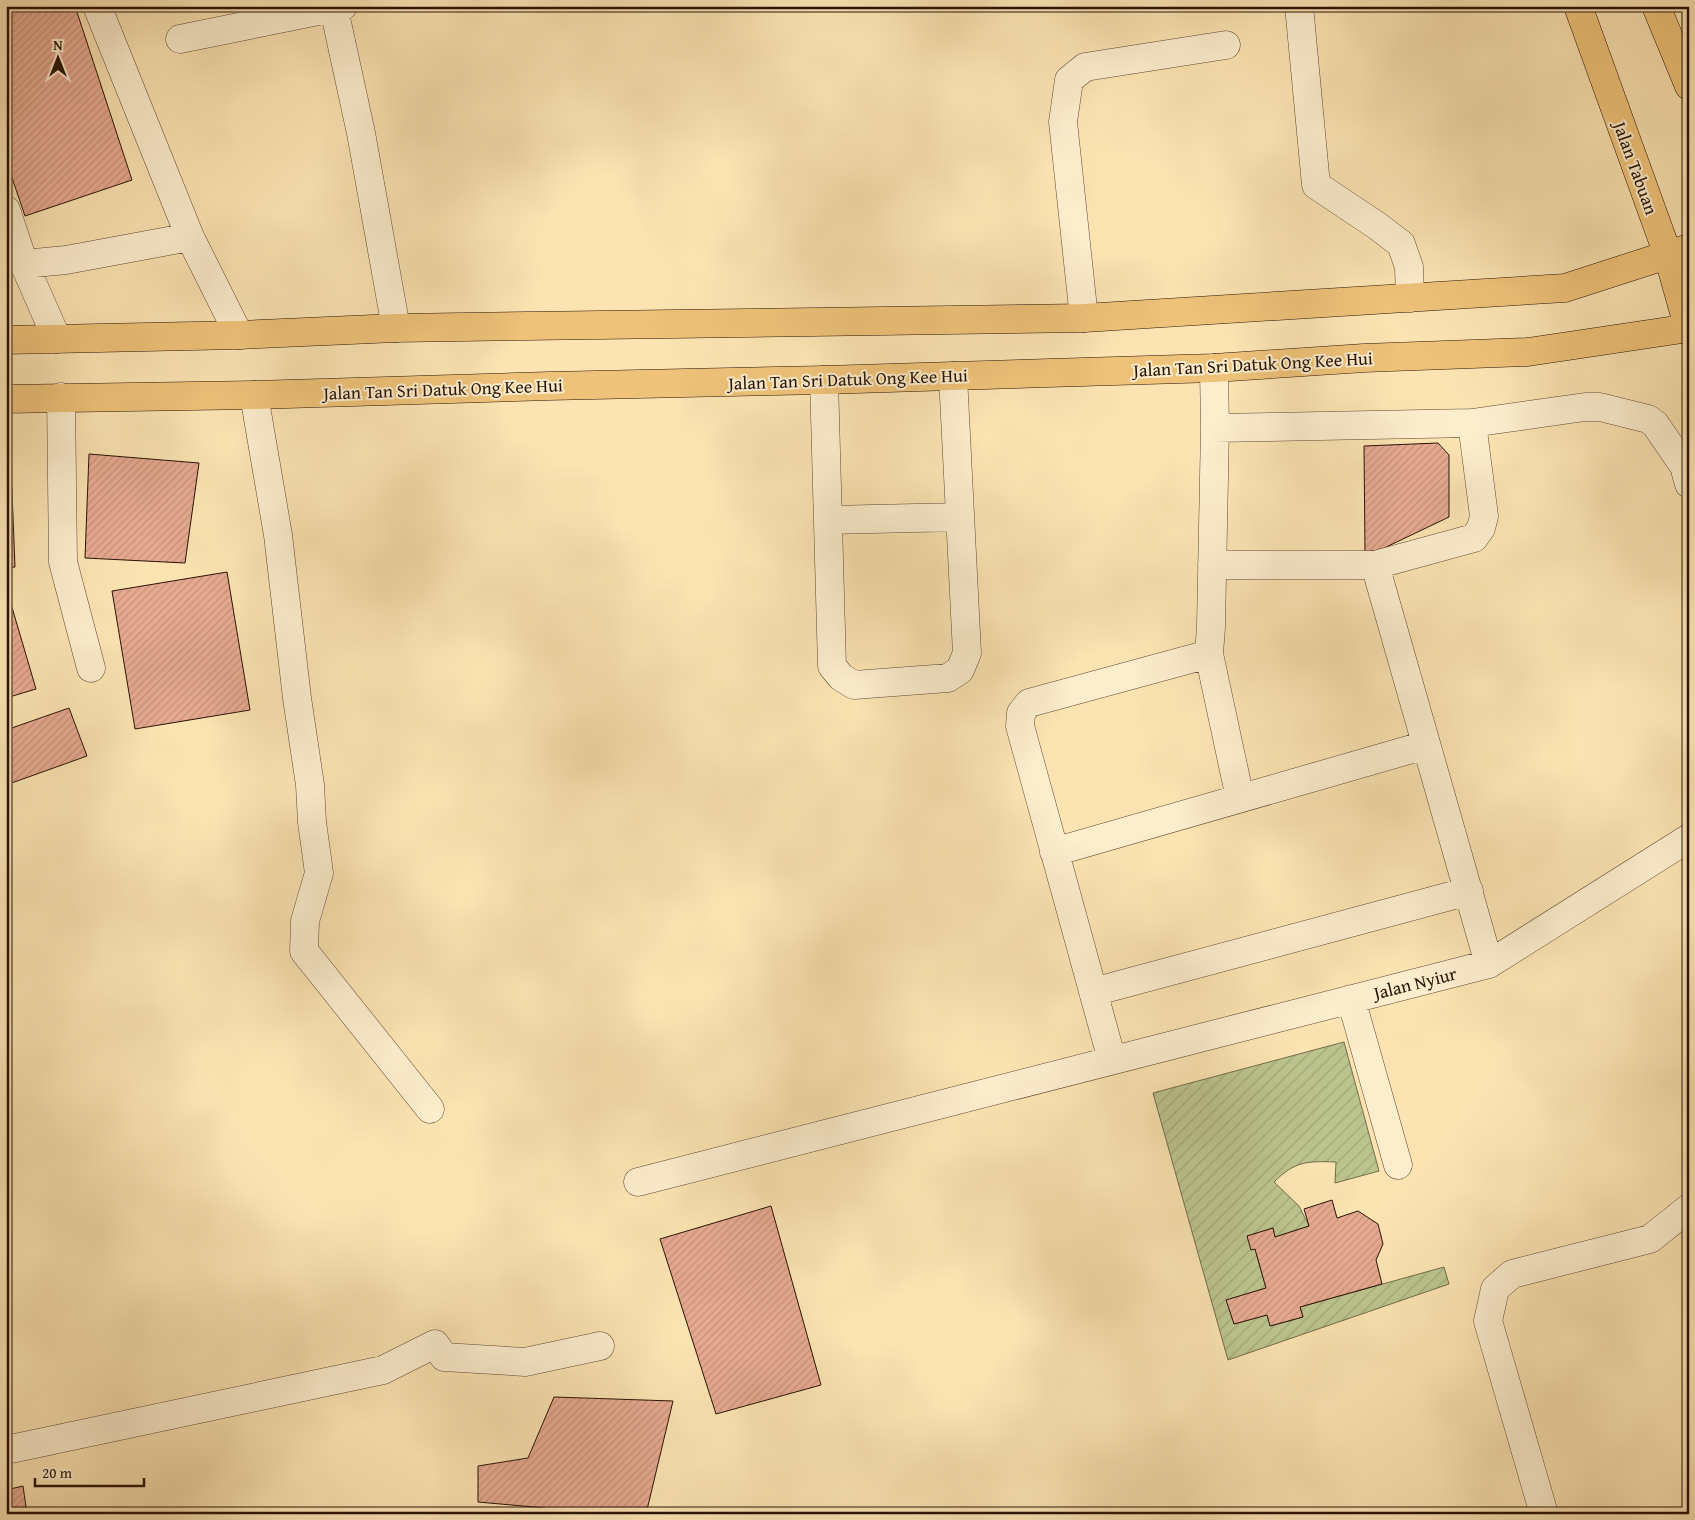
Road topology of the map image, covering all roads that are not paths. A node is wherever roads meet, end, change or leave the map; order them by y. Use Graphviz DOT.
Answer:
graph roads {
  1 [pos="97,6"];
  2 [pos="1299,6"];
  3 [pos="1578,6"];
  4 [pos="1656,6"];
  5 [pos="339,7"];
  6 [pos="180,39"];
  7 [pos="1226,45"];
  8 [pos="1688,80"];
  9 [pos="6,210"];
  10 [pos="190,238"];
  11 [pos="1678,252"];
  12 [pos="24,264"];
  13 [pos="1410,298"];
  14 [pos="1084,318"];
  15 [pos="396,328"];
  16 [pos="1689,329"];
  17 [pos="239,335"];
  18 [pos="57,339"];
  19 [pos="6,340"];
  20 [pos="1214,368"];
  21 [pos="952,376"];
  22 [pos="824,380"];
  23 [pos="254,395"];
  24 [pos="61,397"];
  25 [pos="6,399"];
  26 [pos="1472,423"];
  27 [pos="1216,428"];
  28 [pos="1689,484"];
  29 [pos="960,517"];
  30 [pos="828,520"];
  31 [pos="1212,565"];
  32 [pos="1375,565"];
  33 [pos="1209,654"];
  34 [pos="91,668"];
  35 [pos="1426,745"];
  36 [pos="1240,798"];
  37 [pos="1689,838"];
  38 [pos="1054,852"];
  39 [pos="1469,892"];
  40 [pos="1489,964"];
  41 [pos="1093,992"];
  42 [pos="1351,999"];
  43 [pos="1112,1060"];
  44 [pos="430,1110"];
  45 [pos="1398,1165"];
  46 [pos="638,1182"];
  47 [pos="1689,1208"];
  48 [pos="600,1346"];
  49 [pos="6,1450"];
  50 [pos="1544,1514"];
  1 -- 10 [label="street"];
  2 -- 13 [label="street"];
  3 -- 11 [label="main road, Jalan Tabuan"];
  4 -- 8 [label="main road"];
  5 -- 6 [label="street"];
  5 -- 15 [label="street"];
  7 -- 14 [label="street"];
  9 -- 12 [label="street"];
  10 -- 12 [label="street"];
  10 -- 17 [label="street"];
  11 -- 13 [label="main road"];
  11 -- 16 [label="main road, Jalan Tabuan"];
  12 -- 18 [label="street"];
  13 -- 14 [label="main road"];
  14 -- 15 [label="main road"];
  15 -- 17 [label="main road"];
  16 -- 20 [label="main road, Jalan Tan Sri Datuk Ong Kee Hui"];
  17 -- 18 [label="main road"];
  18 -- 19 [label="main road"];
  20 -- 21 [label="main road, Jalan Tan Sri Datuk Ong Kee Hui"];
  20 -- 27 [label="street"];
  21 -- 22 [label="main road, Jalan Tan Sri Datuk Ong Kee Hui"];
  21 -- 29 [label="street"];
  22 -- 23 [label="main road, Jalan Tan Sri Datuk Ong Kee Hui"];
  22 -- 30 [label="street"];
  23 -- 24 [label="main road, Jalan Tan Sri Datuk Ong Kee Hui"];
  23 -- 44 [label="street"];
  24 -- 25 [label="main road, Jalan Tan Sri Datuk Ong Kee Hui"];
  24 -- 34 [label="street"];
  26 -- 27 [label="street"];
  26 -- 28 [label="street"];
  26 -- 32 [label="street"];
  27 -- 31 [label="street"];
  29 -- 30 [label="street"];
  29 -- 30 [label="street"];
  31 -- 32 [label="street"];
  31 -- 33 [label="street"];
  32 -- 35 [label="street"];
  33 -- 36 [label="street"];
  33 -- 38 [label="street"];
  35 -- 36 [label="street"];
  35 -- 39 [label="street"];
  36 -- 38 [label="street"];
  37 -- 40 [label="street, Jalan Nyiur"];
  38 -- 41 [label="street"];
  39 -- 40 [label="street"];
  39 -- 41 [label="street"];
  40 -- 42 [label="street, Jalan Nyiur"];
  41 -- 43 [label="street"];
  42 -- 43 [label="street, Jalan Nyiur"];
  42 -- 45 [label="street"];
  43 -- 46 [label="street, Jalan Nyiur"];
  47 -- 50 [label="street"];
  48 -- 49 [label="street"];
}
